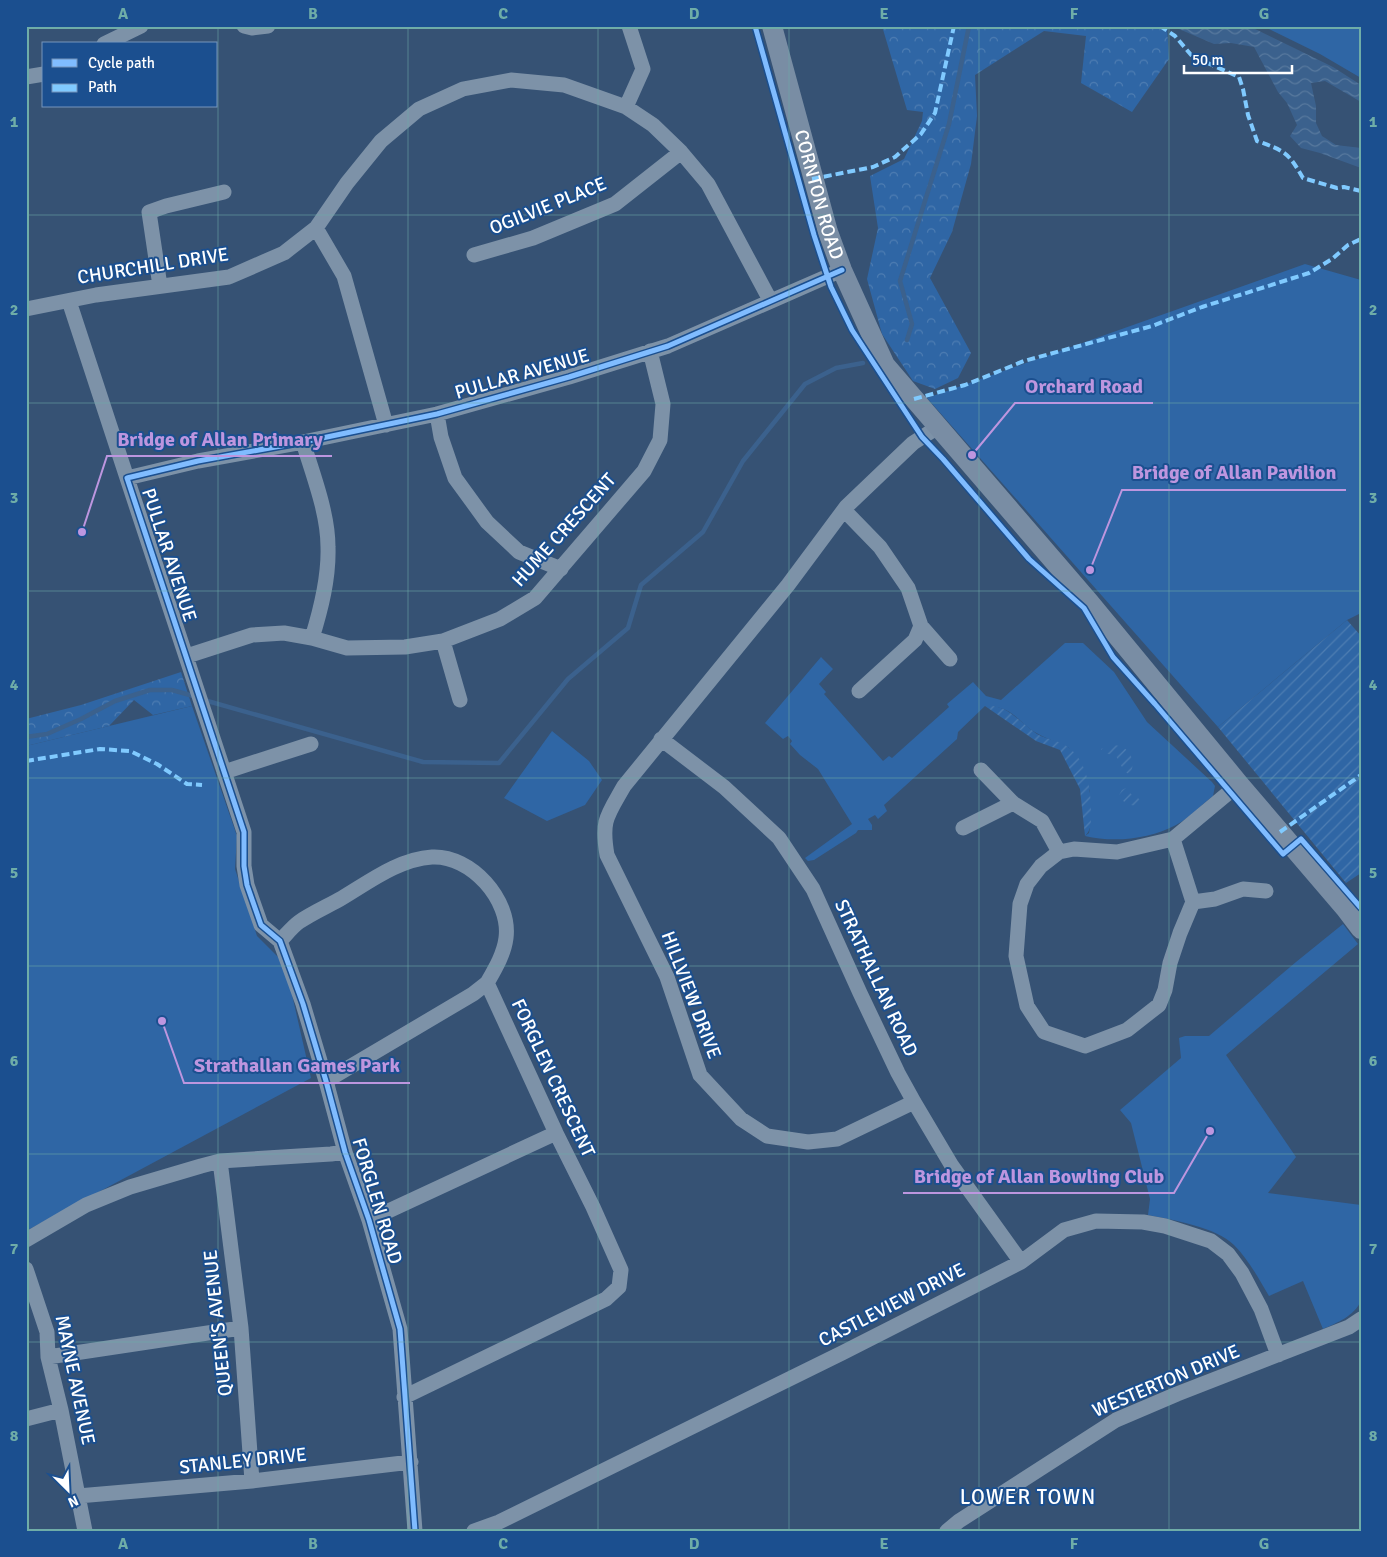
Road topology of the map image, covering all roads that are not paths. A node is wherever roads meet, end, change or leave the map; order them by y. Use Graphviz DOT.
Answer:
graph roads {
  1 [pos="141,26"];
  2 [pos="244,26"];
  3 [pos="268,26"];
  4 [pos="629,26"];
  5 [pos="772,26"];
  6 [pos="108,42"];
  7 [pos="42,74"];
  8 [pos="26,78"];
  9 [pos="626,107"];
  10 [pos="681,152"];
  11 [pos="224,192"];
  12 [pos="316,228"];
  13 [pos="474,255"];
  14 [pos="842,270"];
  15 [pos="160,286"];
  16 [pos="770,300"];
  17 [pos="70,301"];
  18 [pos="26,309"];
  19 [pos="650,351"];
  20 [pos="437,414"];
  21 [pos="386,424"];
  22 [pos="938,427"];
  23 [pos="303,442"];
  24 [pos="128,478"];
  25 [pos="844,510"];
  26 [pos="561,569"];
  27 [pos="921,626"];
  28 [pos="312,638"];
  29 [pos="443,641"];
  30 [pos="187,656"];
  31 [pos="950,659"];
  32 [pos="859,691"];
  33 [pos="460,700"];
  34 [pos="662,739"];
  35 [pos="311,744"];
  36 [pos="981,770"];
  37 [pos="224,772"];
  38 [pos="1239,784"];
  39 [pos="1014,803"];
  40 [pos="964,828"];
  41 [pos="1173,839"];
  42 [pos="1059,852"];
  43 [pos="1266,891"];
  44 [pos="1193,902"];
  45 [pos="1361,929"];
  46 [pos="280,941"];
  47 [pos="487,983"];
  48 [pos="303,1004"];
  49 [pos="326,1081"];
  50 [pos="914,1102"];
  51 [pos="556,1133"];
  52 [pos="345,1152"];
  53 [pos="220,1161"];
  54 [pos="368,1220"];
  55 [pos="26,1240"];
  56 [pos="1021,1262"];
  57 [pos="26,1269"];
  58 [pos="1357,1324"];
  59 [pos="241,1328"];
  60 [pos="1278,1355"];
  61 [pos="48,1358"];
  62 [pos="404,1397"];
  63 [pos="61,1410"];
  64 [pos="26,1419"];
  65 [pos="411,1462"];
  66 [pos="252,1481"];
  67 [pos="78,1496"];
  68 [pos="959,1526"];
  69 [pos="85,1531"];
  70 [pos="415,1531"];
  71 [pos="474,1531"];
  72 [pos="947,1531"];
  1 -- 6 [label="street"];
  2 -- 3 [label="street"];
  4 -- 9 [label="street"];
  5 -- 14 [label="main road, CORNTON ROAD"];
  7 -- 8 [label="street"];
  9 -- 10 [label="street, CHURCHILL DRIVE"];
  9 -- 12 [label="street, CHURCHILL DRIVE"];
  10 -- 13 [label="street, OGILVIE PLACE"];
  10 -- 16 [label="street, CHURCHILL DRIVE"];
  11 -- 15 [label="street"];
  12 -- 15 [label="street, CHURCHILL DRIVE"];
  12 -- 21 [label="street"];
  14 -- 16 [label="street, PULLAR AVENUE"];
  14 -- 22 [label="main road, CORNTON ROAD"];
  15 -- 17 [label="street, CHURCHILL DRIVE"];
  16 -- 19 [label="street, PULLAR AVENUE"];
  17 -- 18 [label="street, CHURCHILL DRIVE"];
  17 -- 24 [label="street"];
  19 -- 20 [label="street, PULLAR AVENUE"];
  19 -- 26 [label="street, HUME CRESCENT"];
  20 -- 21 [label="street, PULLAR AVENUE"];
  20 -- 26 [label="street"];
  21 -- 23 [label="street, PULLAR AVENUE"];
  22 -- 25 [label="street, HILLVIEW DRIVE"];
  22 -- 38 [label="main road, CORNTON ROAD"];
  23 -- 24 [label="street, PULLAR AVENUE"];
  23 -- 28 [label="street"];
  24 -- 30 [label="street, PULLAR AVENUE"];
  25 -- 27 [label="street"];
  25 -- 34 [label="street, HILLVIEW DRIVE"];
  26 -- 29 [label="street, HUME CRESCENT"];
  27 -- 31 [label="street"];
  27 -- 32 [label="street"];
  28 -- 29 [label="street, HUME CRESCENT"];
  28 -- 30 [label="street, HUME CRESCENT"];
  29 -- 33 [label="street"];
  30 -- 37 [label="street, PULLAR AVENUE"];
  34 -- 50 [label="street, STRATHALLAN ROAD"];
  34 -- 50 [label="street, HILLVIEW DRIVE"];
  35 -- 37 [label="street"];
  36 -- 39 [label="street"];
  37 -- 46 [label="street, PULLAR AVENUE"];
  38 -- 41 [label="street"];
  38 -- 45 [label="main road, CORNTON ROAD"];
  39 -- 40 [label="street"];
  39 -- 42 [label="street"];
  41 -- 42 [label="street"];
  41 -- 44 [label="street"];
  42 -- 44 [label="street"];
  43 -- 44 [label="street"];
  46 -- 47 [label="street"];
  46 -- 48 [label="street, PULLAR AVENUE"];
  47 -- 49 [label="street"];
  47 -- 51 [label="street, FORGLEN CRESCENT"];
  48 -- 49 [label="street, FORGLEN ROAD"];
  49 -- 52 [label="street, FORGLEN ROAD"];
  50 -- 56 [label="street, STRATHALLAN ROAD"];
  51 -- 54 [label="street"];
  51 -- 62 [label="street, FORGLEN CRESCENT"];
  52 -- 53 [label="street"];
  52 -- 54 [label="street, FORGLEN ROAD"];
  53 -- 55 [label="street"];
  53 -- 59 [label="street, QUEEN'S AVENUE"];
  54 -- 62 [label="street, FORGLEN ROAD"];
  56 -- 60 [label="street, CASTLEVIEW DRIVE"];
  56 -- 71 [label="street, CASTLEVIEW DRIVE"];
  57 -- 61 [label="street, MAYNE AVENUE"];
  58 -- 60 [label="street, WESTERTON DRIVE"];
  59 -- 61 [label="street"];
  59 -- 66 [label="street, QUEEN'S AVENUE"];
  60 -- 68 [label="street, WESTERTON DRIVE"];
  61 -- 63 [label="street, MAYNE AVENUE"];
  62 -- 65 [label="street, FORGLEN ROAD"];
  63 -- 64 [label="street"];
  63 -- 67 [label="street, MAYNE AVENUE"];
  65 -- 66 [label="street, STANLEY DRIVE"];
  65 -- 70 [label="street, FORGLEN ROAD"];
  66 -- 67 [label="street, STANLEY DRIVE"];
  67 -- 69 [label="street, MAYNE AVENUE"];
  68 -- 72 [label="street, WESTERTON DRIVE"];
}
